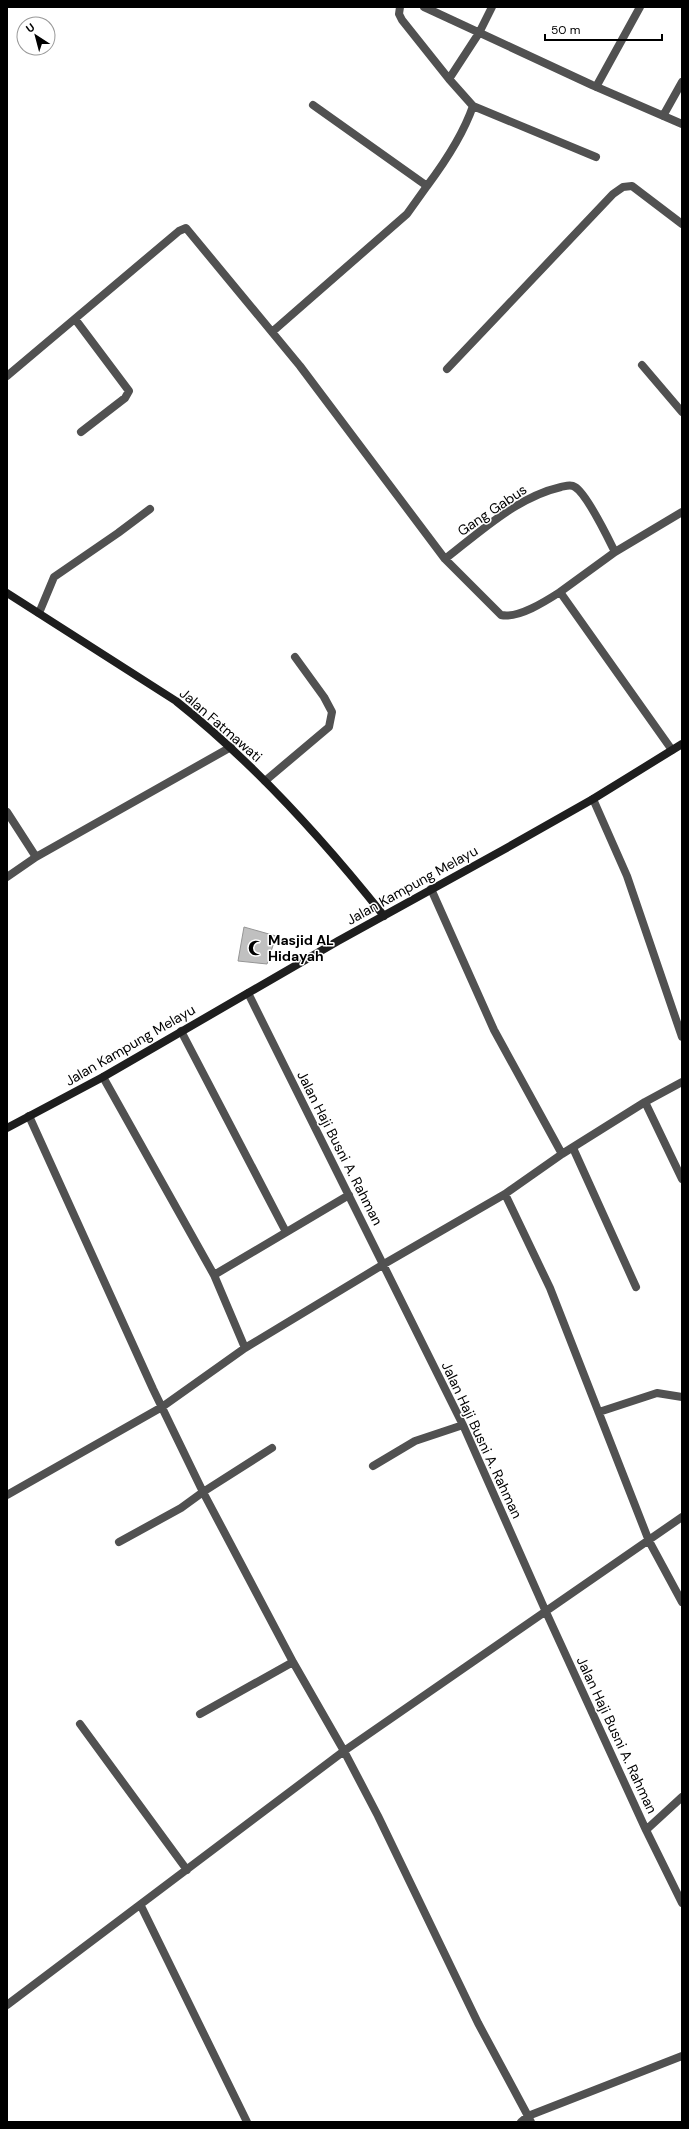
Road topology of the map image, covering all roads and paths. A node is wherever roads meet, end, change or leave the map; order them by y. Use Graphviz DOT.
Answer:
graph roads {
  1 [pos="400,7"];
  2 [pos="424,7"];
  3 [pos="492,7"];
  4 [pos="640,7"];
  5 [pos="479,33"];
  6 [pos="449,79"];
  7 [pos="682,82"];
  8 [pos="596,87"];
  9 [pos="313,105"];
  10 [pos="473,106"];
  11 [pos="663,116"];
  12 [pos="682,124"];
  13 [pos="596,158"];
  14 [pos="427,186"];
  15 [pos="682,224"];
  16 [pos="75,319"];
  17 [pos="272,332"];
  18 [pos="642,365"];
  19 [pos="447,369"];
  20 [pos="7,376"];
  21 [pos="682,412"];
  22 [pos="81,432"];
  23 [pos="150,509"];
  24 [pos="682,512"];
  25 [pos="615,552"];
  26 [pos="445,559"];
  27 [pos="560,592"];
  28 [pos="7,593"];
  29 [pos="39,613"];
  30 [pos="295,658"];
  31 [pos="682,744"];
  32 [pos="230,747"];
  33 [pos="672,750"];
  34 [pos="265,781"];
  35 [pos="593,799"];
  36 [pos="7,812"];
  37 [pos="36,857"];
  38 [pos="7,877"];
  39 [pos="431,889"];
  40 [pos="384,916"];
  41 [pos="248,993"];
  42 [pos="181,1031"];
  43 [pos="682,1037"];
  44 [pos="103,1077"];
  45 [pos="682,1082"];
  46 [pos="645,1102"];
  47 [pos="29,1116"];
  48 [pos="7,1128"];
  49 [pos="573,1148"];
  50 [pos="562,1154"];
  51 [pos="682,1179"];
  52 [pos="505,1194"];
  53 [pos="349,1195"];
  54 [pos="286,1232"];
  55 [pos="384,1264"];
  56 [pos="214,1275"];
  57 [pos="636,1287"];
  58 [pos="246,1348"];
  59 [pos="682,1397"];
  60 [pos="162,1407"];
  61 [pos="599,1412"];
  62 [pos="463,1425"];
  63 [pos="272,1448"];
  64 [pos="373,1466"];
  65 [pos="203,1492"];
  66 [pos="7,1495"];
  67 [pos="682,1517"];
  68 [pos="649,1541"];
  69 [pos="119,1542"];
  70 [pos="682,1602"];
  71 [pos="546,1612"];
  72 [pos="293,1662"];
  73 [pos="200,1714"];
  74 [pos="80,1724"];
  75 [pos="344,1751"];
  76 [pos="682,1797"];
  77 [pos="646,1830"];
  78 [pos="187,1870"];
  79 [pos="682,1902"];
  80 [pos="141,1906"];
  81 [pos="7,2005"];
  82 [pos="682,2056"];
  83 [pos="530,2119"];
  84 [pos="247,2122"];
  85 [pos="521,2122"];
  1 -- 6 [label="street"];
  2 -- 5 [label="street"];
  3 -- 5 [label="street"];
  4 -- 8 [label="street"];
  5 -- 6 [label="street"];
  5 -- 8 [label="street"];
  6 -- 10 [label="street"];
  7 -- 11 [label="street"];
  8 -- 11 [label="street"];
  9 -- 14 [label="street"];
  10 -- 13 [label="street"];
  10 -- 14 [label="street"];
  11 -- 12 [label="street"];
  14 -- 17 [label="street"];
  15 -- 19 [label="street"];
  16 -- 17 [label="street"];
  16 -- 20 [label="street"];
  16 -- 22 [label="street"];
  17 -- 26 [label="street"];
  18 -- 21 [label="street"];
  23 -- 29 [label="street"];
  24 -- 25 [label="street"];
  25 -- 26 [label="street, Gang Gabus"];
  25 -- 27 [label="street"];
  26 -- 27 [label="street"];
  27 -- 33 [label="street"];
  28 -- 29 [label="main road, Jalan Fatmawati"];
  29 -- 32 [label="main road, Jalan Fatmawati"];
  30 -- 34 [label="street"];
  31 -- 33 [label="main road, Jalan Kampung Melayu"];
  32 -- 34 [label="main road, Jalan Fatmawati"];
  32 -- 37 [label="street"];
  33 -- 35 [label="main road, Jalan Kampung Melayu"];
  34 -- 40 [label="main road, Jalan Fatmawati"];
  35 -- 39 [label="main road, Jalan Kampung Melayu"];
  35 -- 43 [label="street"];
  36 -- 37 [label="street"];
  37 -- 38 [label="street"];
  39 -- 40 [label="main road, Jalan Kampung Melayu"];
  39 -- 50 [label="street"];
  40 -- 41 [label="main road, Jalan Kampung Melayu"];
  41 -- 42 [label="main road, Jalan Kampung Melayu"];
  41 -- 53 [label="street, Jalan Haji Busni A. Rahman"];
  42 -- 44 [label="main road, Jalan Kampung Melayu"];
  42 -- 54 [label="street"];
  44 -- 47 [label="main road, Jalan Kampung Melayu"];
  44 -- 56 [label="street"];
  45 -- 46 [label="street"];
  46 -- 49 [label="street"];
  46 -- 51 [label="street"];
  47 -- 48 [label="main road, Jalan Kampung Melayu"];
  47 -- 60 [label="street"];
  49 -- 50 [label="street"];
  49 -- 57 [label="street"];
  50 -- 52 [label="street"];
  52 -- 55 [label="street"];
  52 -- 61 [label="street"];
  53 -- 54 [label="street"];
  53 -- 55 [label="street, Jalan Haji Busni A. Rahman"];
  54 -- 56 [label="street"];
  55 -- 58 [label="street"];
  55 -- 62 [label="street, Jalan Haji Busni A. Rahman"];
  56 -- 58 [label="street"];
  58 -- 60 [label="street"];
  59 -- 61 [label="street"];
  60 -- 65 [label="street"];
  60 -- 66 [label="street"];
  61 -- 68 [label="street"];
  62 -- 64 [label="street"];
  62 -- 71 [label="street, Jalan Haji Busni A. Rahman"];
  63 -- 65 [label="street"];
  65 -- 69 [label="street"];
  65 -- 72 [label="street"];
  67 -- 68 [label="street"];
  68 -- 70 [label="street"];
  68 -- 71 [label="street"];
  71 -- 75 [label="street"];
  71 -- 77 [label="street, Jalan Haji Busni A. Rahman"];
  72 -- 73 [label="street"];
  72 -- 75 [label="street"];
  74 -- 78 [label="street"];
  75 -- 78 [label="street"];
  75 -- 83 [label="street"];
  76 -- 77 [label="street"];
  77 -- 79 [label="street, Jalan Haji Busni A. Rahman"];
  78 -- 80 [label="street"];
  80 -- 81 [label="street"];
  80 -- 84 [label="street"];
  82 -- 83 [label="street"];
  83 -- 85 [label="street"];
}
